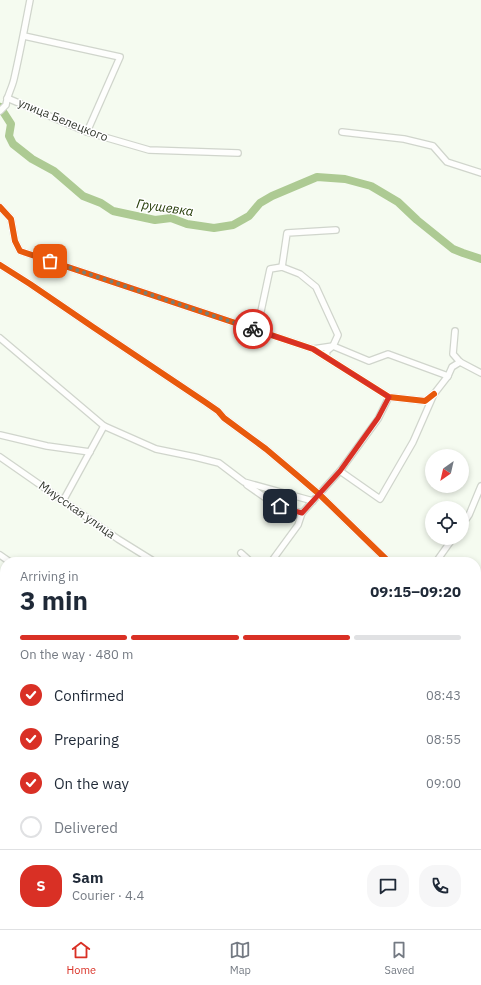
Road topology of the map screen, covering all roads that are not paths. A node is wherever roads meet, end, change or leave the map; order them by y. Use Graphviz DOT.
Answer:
graph roads {
  1 [pos="30,0"];
  2 [pos="24,36"];
  3 [pos="7,98"];
  4 [pos="0,111"];
  5 [pos="87,132"];
  6 [pos="342,132"];
  7 [pos="238,153"];
  8 [pos="481,173"];
  9 [pos="0,206"];
  10 [pos="336,230"];
  11 [pos="0,265"];
  12 [pos="282,267"];
  13 [pos="257,330"];
  14 [pos="455,331"];
  15 [pos="0,338"];
  16 [pos="333,346"];
  17 [pos="313,349"];
  18 [pos="326,357"];
  19 [pos="460,362"];
  20 [pos="481,373"];
  21 [pos="448,376"];
  22 [pos="434,394"];
  23 [pos="389,397"];
  24 [pos="104,426"];
  25 [pos="0,436"];
  26 [pos="90,452"];
  27 [pos="0,457"];
  28 [pos="340,471"];
  29 [pos="244,482"];
  30 [pos="481,486"];
  31 [pos="320,494"];
  32 [pos="313,500"];
  33 [pos="63,501"];
  34 [pos="302,513"];
  35 [pos="469,515"];
  36 [pos="448,545"];
  37 [pos="241,553"];
  38 [pos="147,557"];
  39 [pos="246,557"];
  40 [pos="275,557"];
  41 [pos="384,557"];
  42 [pos="440,557"];
  1 -- 2 [label="street"];
  2 -- 3 [label="street"];
  2 -- 5 [label="street"];
  3 -- 4 [label="street"];
  3 -- 5 [label="street, улица Белецкого"];
  5 -- 7 [label="street, улица Белецкого"];
  6 -- 8 [label="street"];
  9 -- 13 [label="street"];
  10 -- 12 [label="street"];
  11 -- 31 [label="street"];
  12 -- 13 [label="street"];
  12 -- 16 [label="street"];
  13 -- 17 [label="street"];
  14 -- 19 [label="street"];
  15 -- 24 [label="street"];
  16 -- 17 [label="street"];
  16 -- 18 [label="street"];
  16 -- 21 [label="street"];
  17 -- 18 [label="street"];
  18 -- 23 [label="street"];
  19 -- 20 [label="street"];
  19 -- 21 [label="street"];
  21 -- 22 [label="street"];
  22 -- 23 [label="street"];
  22 -- 28 [label="street"];
  23 -- 28 [label="street"];
  24 -- 26 [label="street"];
  24 -- 29 [label="street"];
  25 -- 26 [label="street"];
  26 -- 33 [label="street"];
  27 -- 33 [label="street, Миусская улица"];
  28 -- 31 [label="street"];
  29 -- 32 [label="street"];
  29 -- 34 [label="street"];
  30 -- 35 [label="street"];
  31 -- 32 [label="street"];
  31 -- 41 [label="street"];
  32 -- 34 [label="street"];
  33 -- 38 [label="street, Миусская улица"];
  34 -- 40 [label="street"];
  36 -- 42 [label="street"];
  37 -- 39 [label="street"];
}
